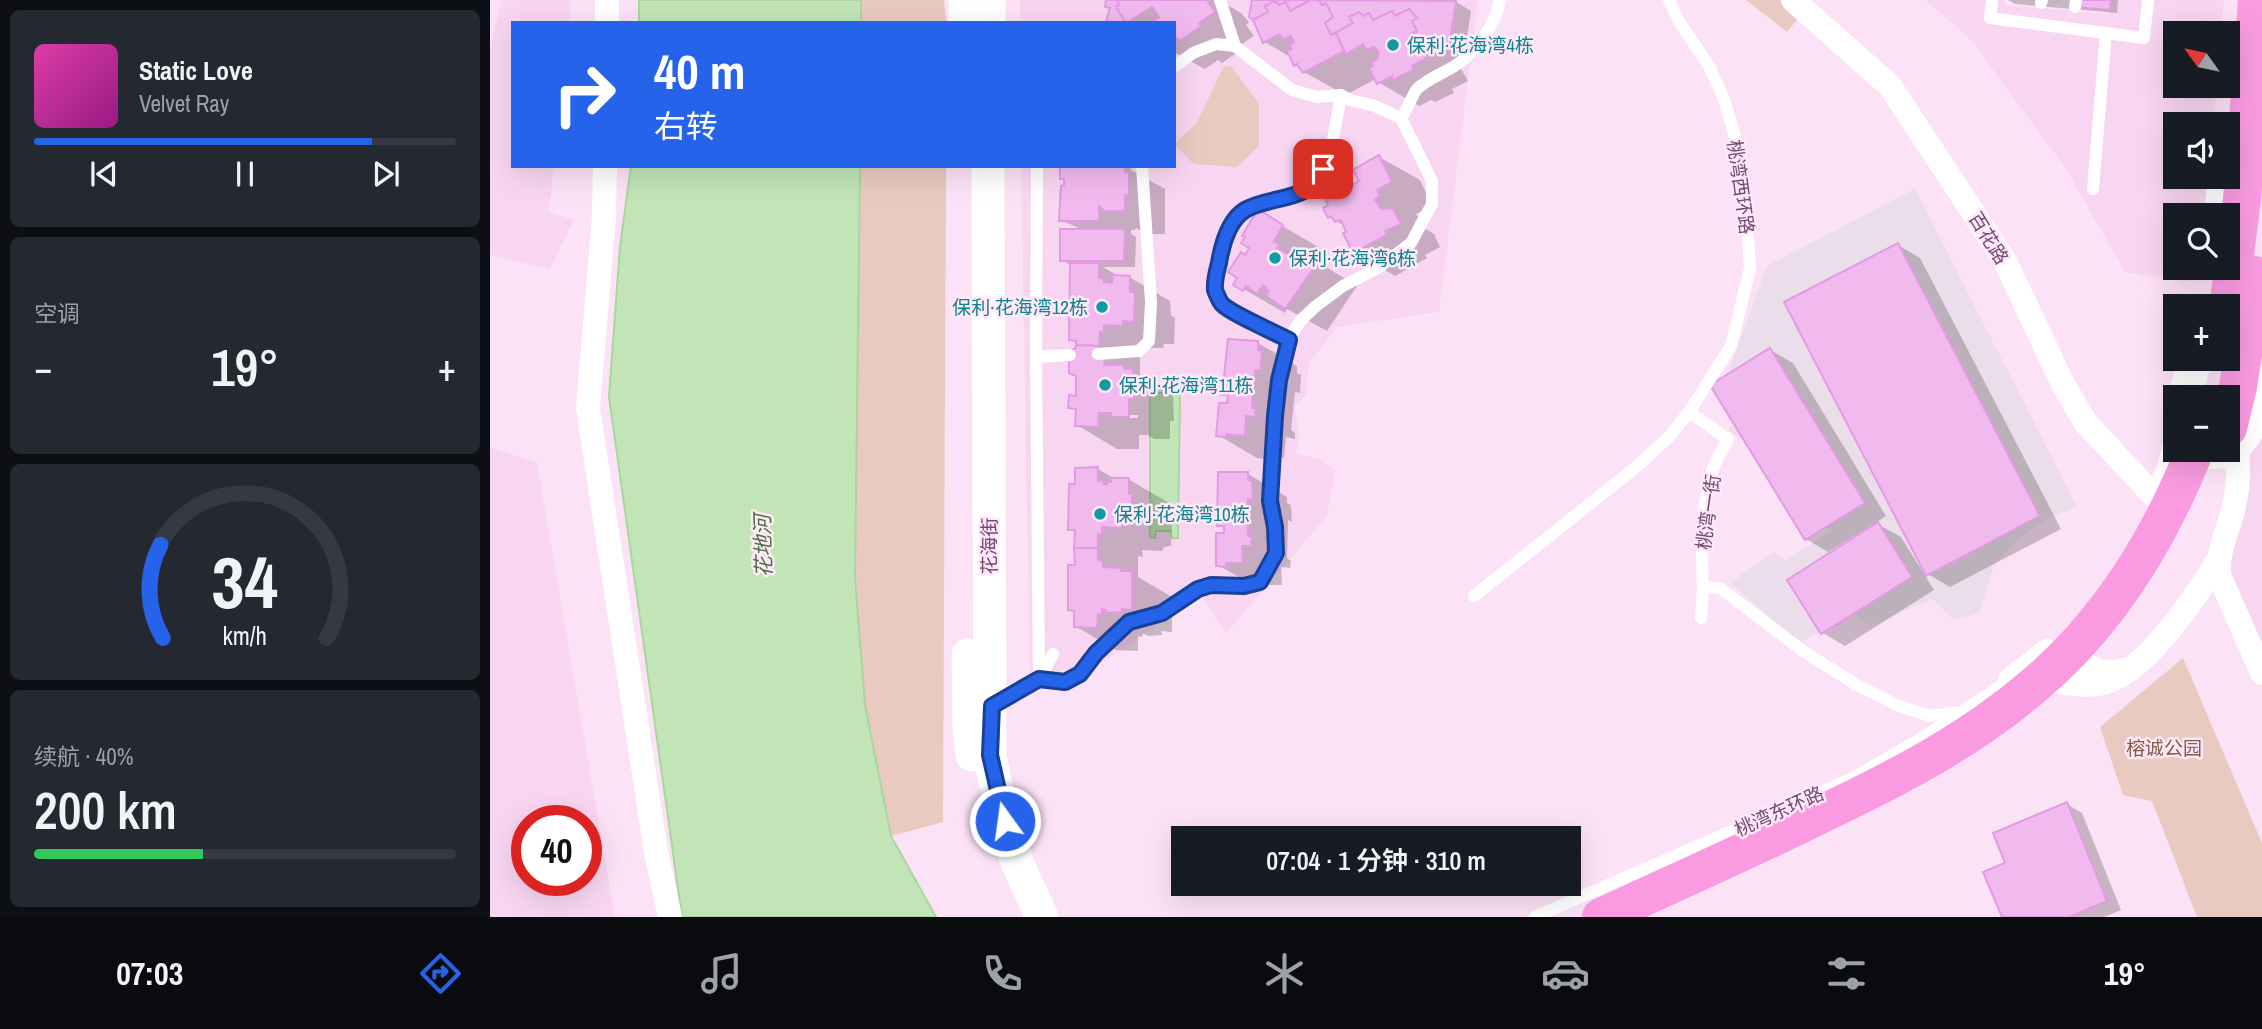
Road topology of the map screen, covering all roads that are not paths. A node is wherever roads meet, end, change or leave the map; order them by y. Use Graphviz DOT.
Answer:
graph roads {
  1 [pos="607,0"];
  2 [pos="965,0"];
  3 [pos="989,0"];
  4 [pos="1220,0"];
  5 [pos="1500,0"];
  6 [pos="1669,0"];
  7 [pos="1992,0"];
  8 [pos="2148,0"];
  9 [pos="2238,0"];
  10 [pos="2257,0"];
  11 [pos="1796,1"];
  12 [pos="607,21"];
  13 [pos="965,21"];
  14 [pos="989,21"];
  15 [pos="2106,33"];
  16 [pos="1235,46"];
  17 [pos="1176,66"];
  18 [pos="1342,95"];
  19 [pos="2230,112"];
  20 [pos="1401,118"];
  21 [pos="605,168"];
  22 [pos="966,168"];
  23 [pos="988,168"];
  24 [pos="1037,168"];
  25 [pos="1142,168"];
  26 [pos="2094,189"];
  27 [pos="2262,212"];
  28 [pos="2230,294"];
  29 [pos="1289,340"];
  30 [pos="1098,354"];
  31 [pos="1070,355"];
  32 [pos="1036,357"];
  33 [pos="2262,382"];
  34 [pos="2238,385"];
  35 [pos="1689,412"];
  36 [pos="2240,438"];
  37 [pos="2171,462"];
  38 [pos="2191,462"];
  39 [pos="2218,462"];
  40 [pos="2234,462"];
  41 [pos="2156,498"];
  42 [pos="2218,560"];
  43 [pos="1703,587"];
  44 [pos="1474,596"];
  45 [pos="2095,602"];
  46 [pos="1701,618"];
  47 [pos="1053,654"];
  48 [pos="2131,668"];
  49 [pos="2262,673"];
  50 [pos="1039,679"];
  51 [pos="2010,680"];
  52 [pos="980,710"];
  53 [pos="1962,712"];
  54 [pos="670,917"];
  55 [pos="1017,917"];
  56 [pos="1042,917"];
  57 [pos="1535,917"];
  58 [pos="1601,917"];
  59 [pos="1655,917"];
  1 -- 12 [label="street"];
  2 -- 13 [label="street"];
  3 -- 14 [label="street"];
  4 -- 16 [label="lane"];
  5 -- 20 [label="lane"];
  6 -- 35 [label="lane, 桃湾西环路"];
  7 -- 15 [label="lane"];
  8 -- 15 [label="lane"];
  9 -- 19 [label="street"];
  10 -- 28 [label="main road"];
  11 -- 41 [label="street, 百花路"];
  15 -- 26 [label="lane"];
  16 -- 17 [label="lane"];
  16 -- 18 [label="lane"];
  18 -- 20 [label="lane"];
  18 -- 29 [label="lane"];
  20 -- 29 [label="lane"];
  21 -- 54 [label="street"];
  22 -- 52 [label="street, 花海街"];
  23 -- 52 [label="street, 花海街"];
  24 -- 32 [label="lane"];
  25 -- 30 [label="lane"];
  27 -- 34 [label="main road"];
  29 -- 50 [label="lane"];
  31 -- 32 [label="lane"];
  32 -- 50 [label="lane"];
  33 -- 36 [label="street"];
  35 -- 43 [label="lane, 桃湾一街"];
  35 -- 44 [label="lane"];
  37 -- 41 [label="street"];
  38 -- 58 [label="main road"];
  39 -- 59 [label="main road"];
  40 -- 42 [label="street"];
  41 -- 45 [label="street"];
  42 -- 48 [label="street"];
  42 -- 49 [label="street"];
  43 -- 46 [label="lane, 桃湾一街"];
  43 -- 53 [label="lane"];
  45 -- 48 [label="street"];
  45 -- 51 [label="street"];
  47 -- 50 [label="lane"];
  48 -- 51 [label="street"];
  50 -- 52 [label="lane"];
  51 -- 53 [label="lane, 桃湾东环路"];
  52 -- 55 [label="street, 花海街"];
  52 -- 56 [label="street, 花海街"];
  53 -- 57 [label="lane, 桃湾东环路"];
}
